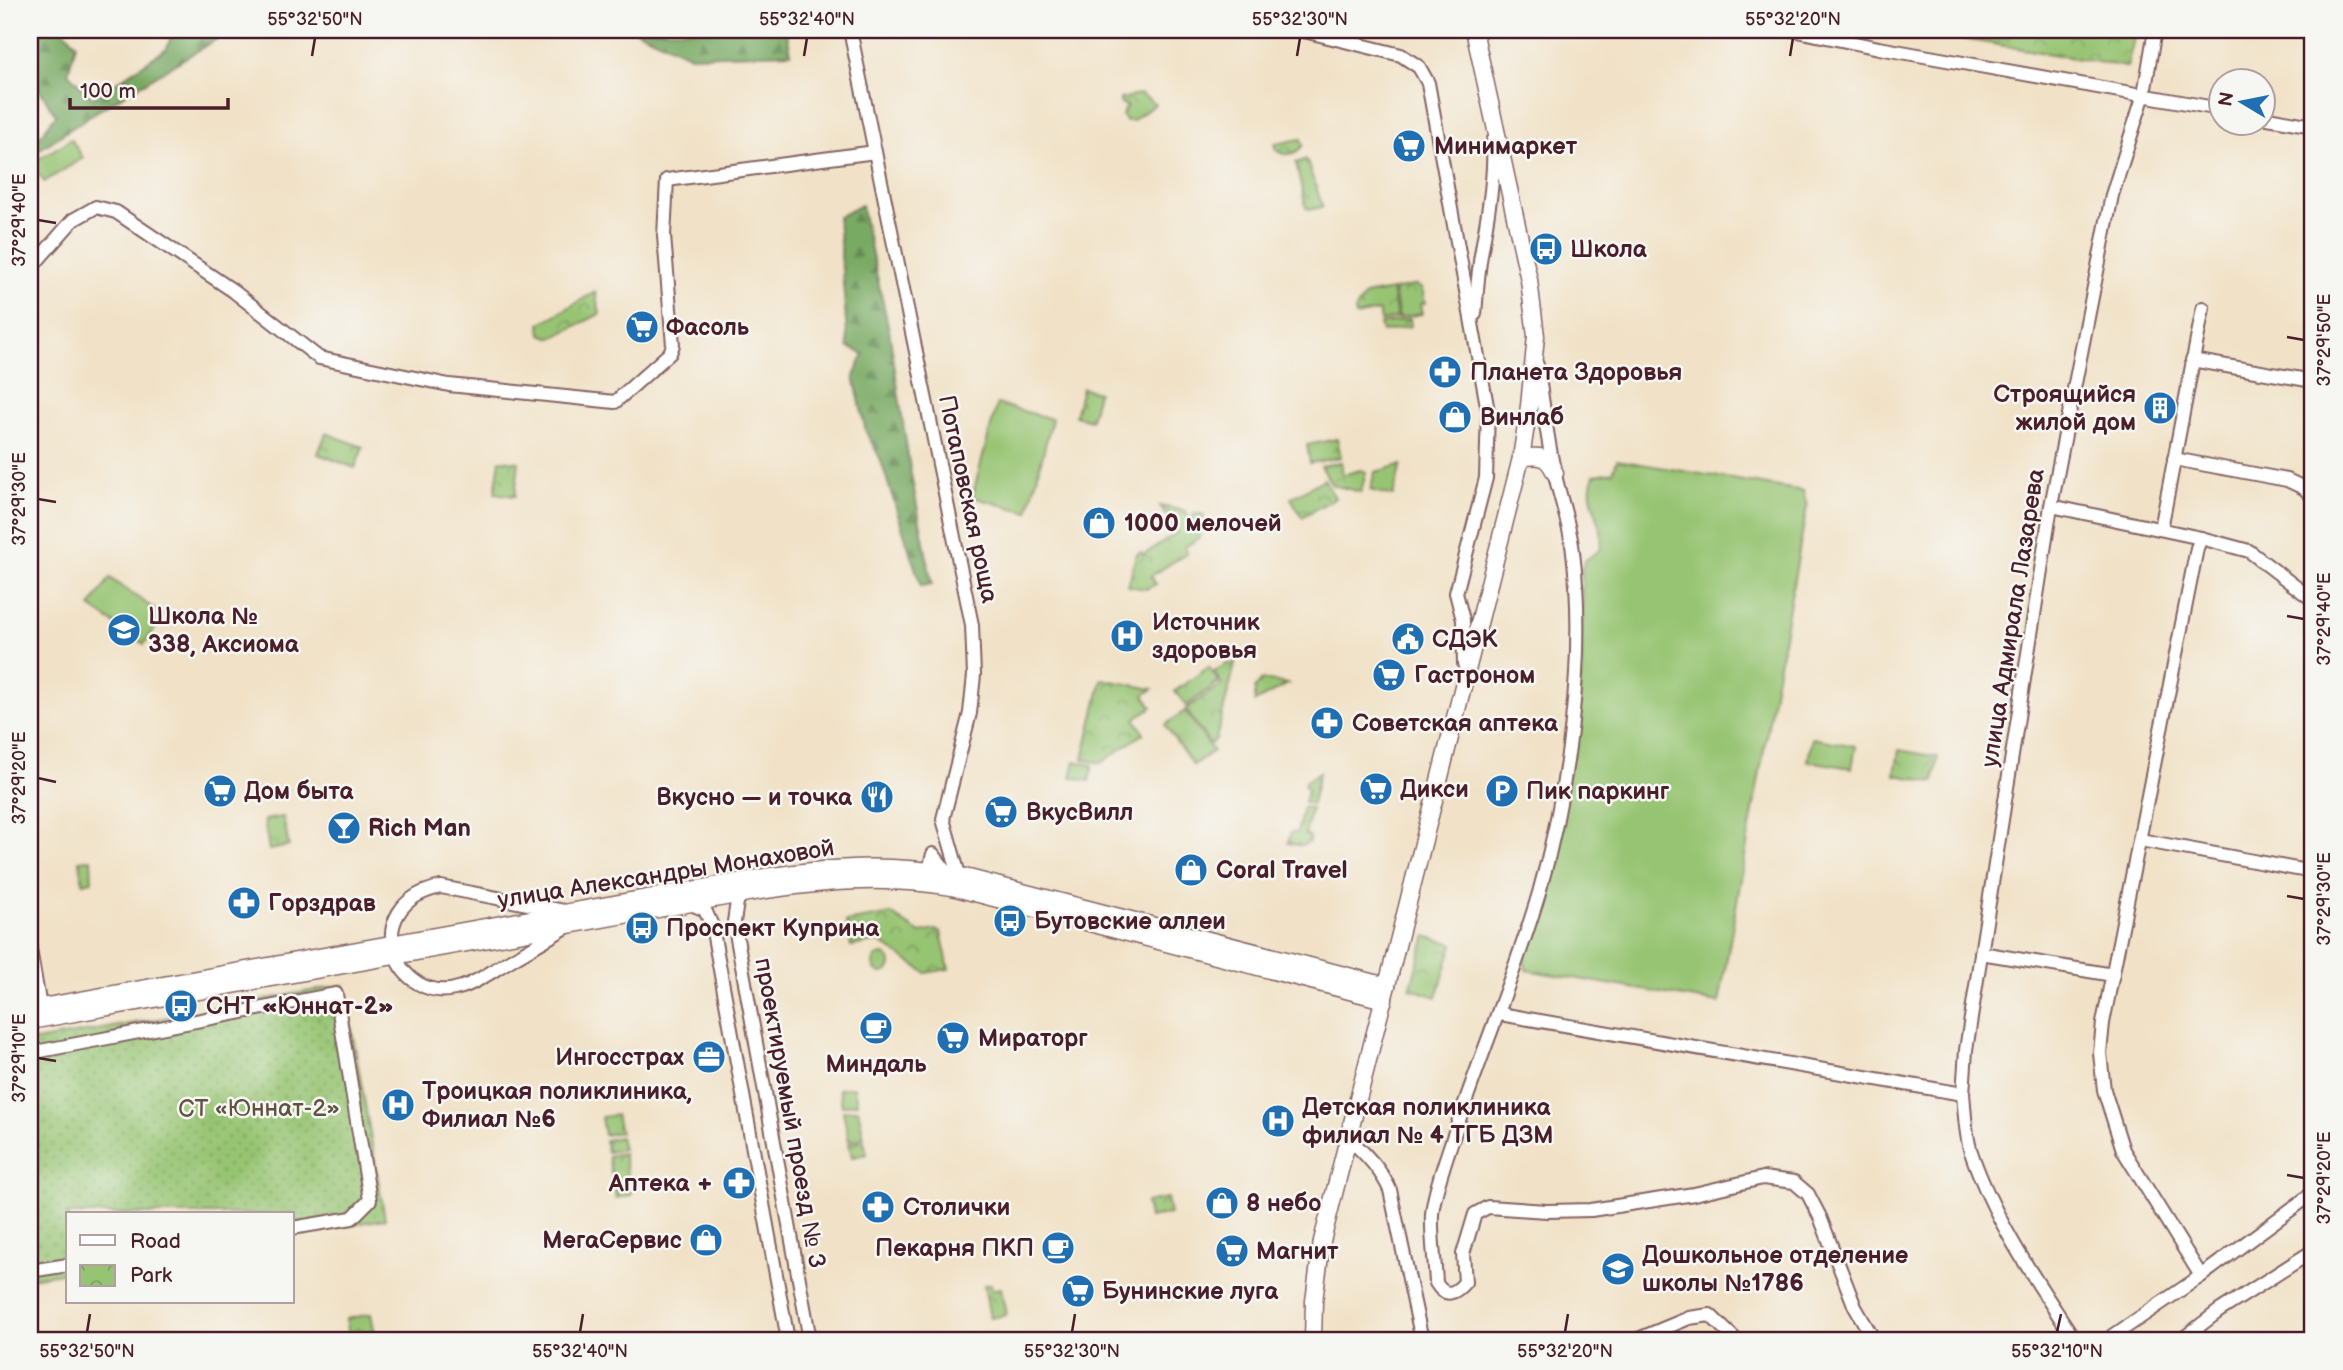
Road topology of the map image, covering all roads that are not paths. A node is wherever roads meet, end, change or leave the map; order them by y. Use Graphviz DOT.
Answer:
graph roads {
  1 [pos="850,30"];
  2 [pos="1300,30"];
  3 [pos="1474,30"];
  4 [pos="1793,30"];
  5 [pos="2155,30"];
  6 [pos="2144,94"];
  7 [pos="1490,102"];
  8 [pos="2206,105"];
  9 [pos="2276,119"];
  10 [pos="2313,126"];
  11 [pos="875,152"];
  12 [pos="1481,251"];
  13 [pos="1460,252"];
  14 [pos="30,269"];
  15 [pos="2203,308"];
  16 [pos="1474,329"];
  17 [pos="1535,351"];
  18 [pos="2192,360"];
  19 [pos="2313,381"];
  20 [pos="1521,458"];
  21 [pos="2174,459"];
  22 [pos="1555,473"];
  23 [pos="2313,497"];
  24 [pos="2051,506"];
  25 [pos="2161,529"];
  26 [pos="2201,538"];
  27 [pos="2313,600"];
  28 [pos="1461,695"];
  29 [pos="2140,840"];
  30 [pos="2313,872"];
  31 [pos="927,877"];
  32 [pos="742,894"];
  33 [pos="689,904"];
  34 [pos="569,919"];
  35 [pos="30,949"];
  36 [pos="393,950"];
  37 [pos="1982,953"];
  38 [pos="2113,975"];
  39 [pos="1386,993"];
  40 [pos="35,1008"];
  41 [pos="1500,1014"];
  42 [pos="30,1021"];
  43 [pos="30,1053"];
  44 [pos="1963,1094"];
  45 [pos="1349,1138"];
  46 [pos="2313,1193"];
  47 [pos="294,1228"];
  48 [pos="2313,1251"];
  49 [pos="66,1265"];
  50 [pos="30,1271"];
  51 [pos="2201,1276"];
  52 [pos="788,1340"];
  53 [pos="810,1340"];
  54 [pos="1313,1340"];
  55 [pos="1422,1340"];
  56 [pos="1636,1340"];
  57 [pos="1736,1340"];
  58 [pos="1874,1340"];
  59 [pos="2075,1340"];
  60 [pos="2107,1340"];
  61 [pos="2181,1340"];
  1 -- 11 [label="street, Потаповская роща"];
  2 -- 13 [label="street"];
  3 -- 7 [label="main road"];
  4 -- 6 [label="street"];
  5 -- 6 [label="street, улица Адмирала Лазарева"];
  6 -- 8 [label="street"];
  6 -- 24 [label="street, улица Адмирала Лазарева"];
  7 -- 12 [label="street"];
  7 -- 17 [label="main road"];
  9 -- 10 [label="street"];
  11 -- 14 [label="street"];
  11 -- 31 [label="street, Потаповская роща"];
  12 -- 13 [label="street"];
  12 -- 16 [label="street"];
  13 -- 16 [label="street"];
  15 -- 18 [label="street"];
  16 -- 28 [label="street"];
  17 -- 20 [label="main road"];
  17 -- 22 [label="street"];
  18 -- 19 [label="street"];
  18 -- 21 [label="street"];
  20 -- 22 [label="main road"];
  20 -- 28 [label="main road"];
  21 -- 23 [label="street"];
  21 -- 25 [label="street"];
  22 -- 41 [label="street"];
  24 -- 25 [label="street"];
  24 -- 37 [label="street, улица Адмирала Лазарева"];
  25 -- 26 [label="street"];
  26 -- 27 [label="street"];
  26 -- 29 [label="street"];
  28 -- 39 [label="main road"];
  29 -- 30 [label="street"];
  29 -- 38 [label="street"];
  31 -- 32 [label="main road, улица Александры Монаховой"];
  31 -- 34 [label="main road, улица Александры Монаховой"];
  31 -- 39 [label="main road, улица Александры Монаховой"];
  32 -- 33 [label="main road, улица Александры Монаховой"];
  32 -- 53 [label="street, проектируемый проезд № 3"];
  33 -- 34 [label="main road, улица Александры Монаховой"];
  33 -- 52 [label="street, проектируемый проезд № 3"];
  34 -- 36 [label="main road, улица Александры Монаховой"];
  34 -- 36 [label="street"];
  34 -- 36 [label="street"];
  35 -- 40 [label="street"];
  36 -- 40 [label="main road, улица Александры Монаховой"];
  36 -- 42 [label="main road, улица Александры Монаховой"];
  37 -- 38 [label="street"];
  37 -- 44 [label="street, улица Адмирала Лазарева"];
  38 -- 51 [label="street"];
  39 -- 45 [label="main road"];
  41 -- 44 [label="street"];
  41 -- 58 [label="street"];
  43 -- 47 [label="street"];
  44 -- 59 [label="street, улица Адмирала Лазарева"];
  45 -- 54 [label="main road"];
  45 -- 55 [label="street"];
  46 -- 51 [label="street"];
  48 -- 61 [label="street"];
  49 -- 50 [label="street"];
  51 -- 60 [label="street"];
  56 -- 57 [label="street"];
}
